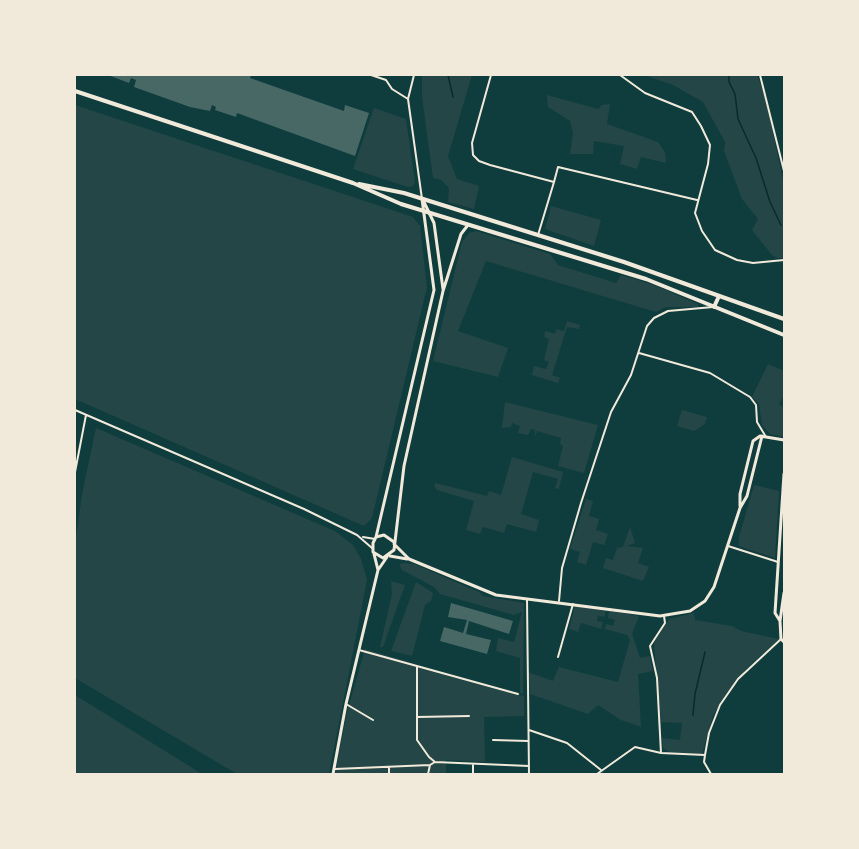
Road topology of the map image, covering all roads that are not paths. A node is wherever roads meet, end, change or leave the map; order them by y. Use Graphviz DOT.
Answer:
graph roads {
  1 [pos="371,75"];
  2 [pos="388,75"];
  3 [pos="414,75"];
  4 [pos="491,75"];
  5 [pos="620,75"];
  6 [pos="760,75"];
  7 [pos="386,80"];
  8 [pos="75,91"];
  9 [pos="408,99"];
  10 [pos="784,171"];
  11 [pos="554,182"];
  12 [pos="353,183"];
  13 [pos="422,199"];
  14 [pos="697,200"];
  15 [pos="424,210"];
  16 [pos="431,212"];
  17 [pos="470,224"];
  18 [pos="538,235"];
  19 [pos="535,244"];
  20 [pos="784,260"];
  21 [pos="443,291"];
  22 [pos="432,295"];
  23 [pos="719,296"];
  24 [pos="441,298"];
  25 [pos="714,307"];
  26 [pos="784,319"];
  27 [pos="784,335"];
  28 [pos="638,352"];
  29 [pos="75,410"];
  30 [pos="86,415"];
  31 [pos="764,436"];
  32 [pos="784,440"];
  33 [pos="75,472"];
  34 [pos="784,474"];
  35 [pos="783,492"];
  36 [pos="740,508"];
  37 [pos="782,524"];
  38 [pos="357,535"];
  39 [pos="376,538"];
  40 [pos="394,543"];
  41 [pos="728,546"];
  42 [pos="373,550"];
  43 [pos="388,556"];
  44 [pos="784,557"];
  45 [pos="409,559"];
  46 [pos="778,559"];
  47 [pos="378,570"];
  48 [pos="784,593"];
  49 [pos="526,599"];
  50 [pos="559,602"];
  51 [pos="573,604"];
  52 [pos="664,616"];
  53 [pos="780,621"];
  54 [pos="781,639"];
  55 [pos="784,642"];
  56 [pos="359,650"];
  57 [pos="558,657"];
  58 [pos="417,666"];
  59 [pos="518,693"];
  60 [pos="345,704"];
  61 [pos="470,716"];
  62 [pos="417,717"];
  63 [pos="373,720"];
  64 [pos="528,730"];
  65 [pos="493,740"];
  66 [pos="528,741"];
  67 [pos="661,753"];
  68 [pos="705,755"];
  69 [pos="435,762"];
  70 [pos="430,765"];
  71 [pos="473,765"];
  72 [pos="529,766"];
  73 [pos="389,767"];
  74 [pos="334,768"];
  75 [pos="602,770"];
  76 [pos="333,774"];
  77 [pos="389,774"];
  78 [pos="428,774"];
  79 [pos="472,774"];
  80 [pos="529,774"];
  81 [pos="597,774"];
  82 [pos="711,774"];
  1 -- 7 [label="street"];
  2 -- 7 [label="street"];
  3 -- 9 [label="street"];
  4 -- 11 [label="street"];
  5 -- 14 [label="street"];
  6 -- 10 [label="street"];
  7 -- 9 [label="street"];
  8 -- 12 [label="main road"];
  9 -- 13 [label="street"];
  11 -- 14 [label="street"];
  11 -- 18 [label="street"];
  12 -- 13 [label="main road"];
  12 -- 15 [label="main road"];
  13 -- 15 [label="street"];
  13 -- 16 [label="street"];
  13 -- 18 [label="main road"];
  14 -- 20 [label="street"];
  15 -- 16 [label="main road"];
  15 -- 22 [label="street"];
  16 -- 17 [label="main road"];
  16 -- 21 [label="street"];
  17 -- 19 [label="main road"];
  17 -- 21 [label="street"];
  18 -- 19 [label="main road"];
  18 -- 23 [label="main road"];
  19 -- 25 [label="main road"];
  21 -- 24 [label="street"];
  22 -- 24 [label="street"];
  22 -- 39 [label="street"];
  23 -- 25 [label="main road"];
  23 -- 26 [label="main road"];
  24 -- 40 [label="street"];
  25 -- 27 [label="main road"];
  25 -- 28 [label="street"];
  28 -- 31 [label="street"];
  28 -- 50 [label="street"];
  29 -- 30 [label="street"];
  30 -- 33 [label="street"];
  30 -- 38 [label="street"];
  31 -- 32 [label="street"];
  31 -- 36 [label="street"];
  31 -- 36 [label="street"];
  34 -- 35 [label="street"];
  35 -- 37 [label="street"];
  36 -- 41 [label="street"];
  37 -- 46 [label="street"];
  38 -- 39 [label="street"];
  38 -- 42 [label="street"];
  39 -- 40 [label="street"];
  39 -- 42 [label="street"];
  40 -- 43 [label="street"];
  40 -- 45 [label="street"];
  41 -- 46 [label="street"];
  41 -- 52 [label="street"];
  42 -- 43 [label="street"];
  42 -- 47 [label="street"];
  43 -- 45 [label="street"];
  43 -- 47 [label="street"];
  44 -- 46 [label="street"];
  45 -- 49 [label="street"];
  46 -- 53 [label="street"];
  47 -- 56 [label="street"];
  48 -- 53 [label="street"];
  49 -- 50 [label="street"];
  49 -- 64 [label="street"];
  50 -- 51 [label="street"];
  51 -- 52 [label="street"];
  51 -- 57 [label="street"];
  52 -- 67 [label="street"];
  53 -- 54 [label="street"];
  54 -- 55 [label="street"];
  54 -- 68 [label="street"];
  56 -- 58 [label="street"];
  56 -- 60 [label="street"];
  58 -- 59 [label="street"];
  58 -- 62 [label="street"];
  60 -- 63 [label="street"];
  60 -- 74 [label="street"];
  61 -- 62 [label="street"];
  62 -- 69 [label="street"];
  64 -- 66 [label="street"];
  64 -- 75 [label="street"];
  65 -- 66 [label="street"];
  66 -- 72 [label="street"];
  67 -- 68 [label="street"];
  67 -- 75 [label="street"];
  68 -- 82 [label="street"];
  69 -- 70 [label="street"];
  69 -- 71 [label="street"];
  70 -- 73 [label="street"];
  70 -- 78 [label="street"];
  71 -- 72 [label="street"];
  71 -- 79 [label="street"];
  72 -- 80 [label="street"];
  73 -- 74 [label="street"];
  73 -- 77 [label="street"];
  74 -- 76 [label="street"];
  75 -- 81 [label="street"];
}
